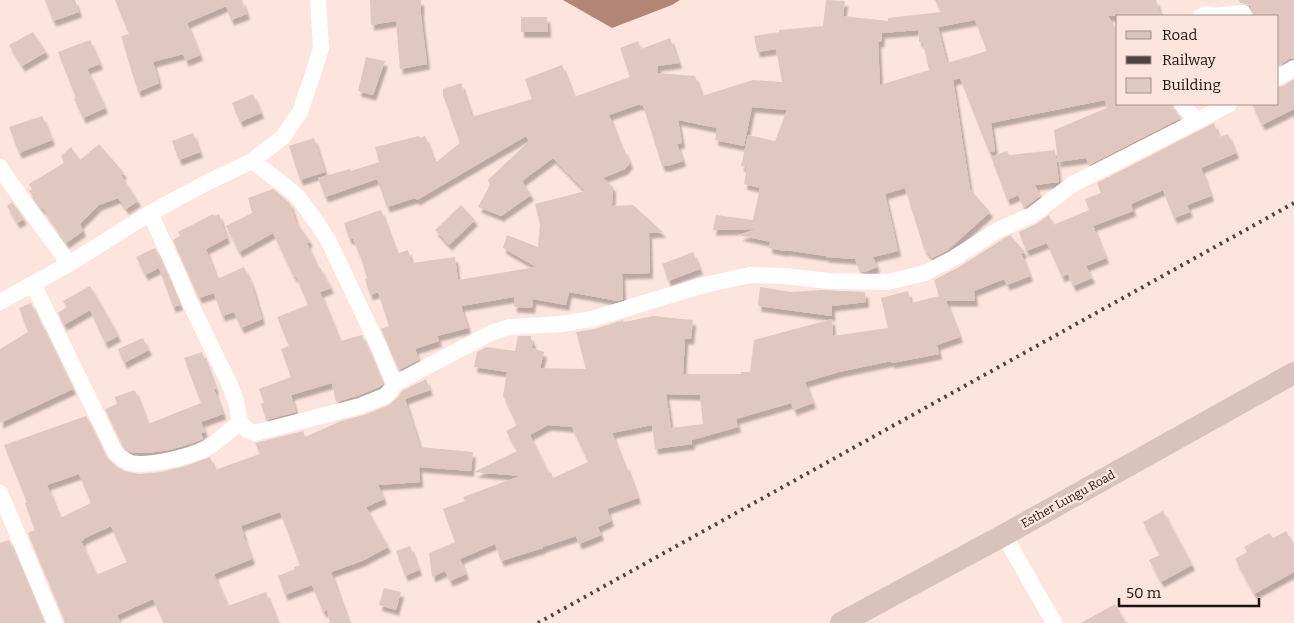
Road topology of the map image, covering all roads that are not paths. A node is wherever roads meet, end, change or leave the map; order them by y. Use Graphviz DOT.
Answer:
graph roads {
  1 [pos="318,0"];
  2 [pos="1228,15"];
  3 [pos="1244,15"];
  4 [pos="1294,68"];
  5 [pos="1279,76"];
  6 [pos="1183,105"];
  7 [pos="1227,105"];
  8 [pos="1197,121"];
  9 [pos="252,161"];
  10 [pos="0,167"];
  11 [pos="150,213"];
  12 [pos="69,264"];
  13 [pos="33,284"];
  14 [pos="0,302"];
  15 [pos="1294,373"];
  16 [pos="394,384"];
  17 [pos="240,422"];
  18 [pos="0,493"];
  19 [pos="1004,535"];
  20 [pos="55,623"];
  21 [pos="841,623"];
  22 [pos="1054,623"];
  1 -- 9 [label="street"];
  2 -- 3 [label="street"];
  4 -- 5 [label="street"];
  6 -- 8 [label="street"];
  7 -- 8 [label="street"];
  8 -- 16 [label="street"];
  9 -- 11 [label="street"];
  9 -- 16 [label="street"];
  10 -- 12 [label="street"];
  11 -- 12 [label="street"];
  11 -- 17 [label="street"];
  12 -- 13 [label="street"];
  13 -- 14 [label="street"];
  13 -- 17 [label="street"];
  15 -- 19 [label="street, Esther Lungu Road"];
  16 -- 17 [label="street"];
  18 -- 20 [label="street"];
  19 -- 21 [label="street, Esther Lungu Road"];
  19 -- 22 [label="street"];
}
